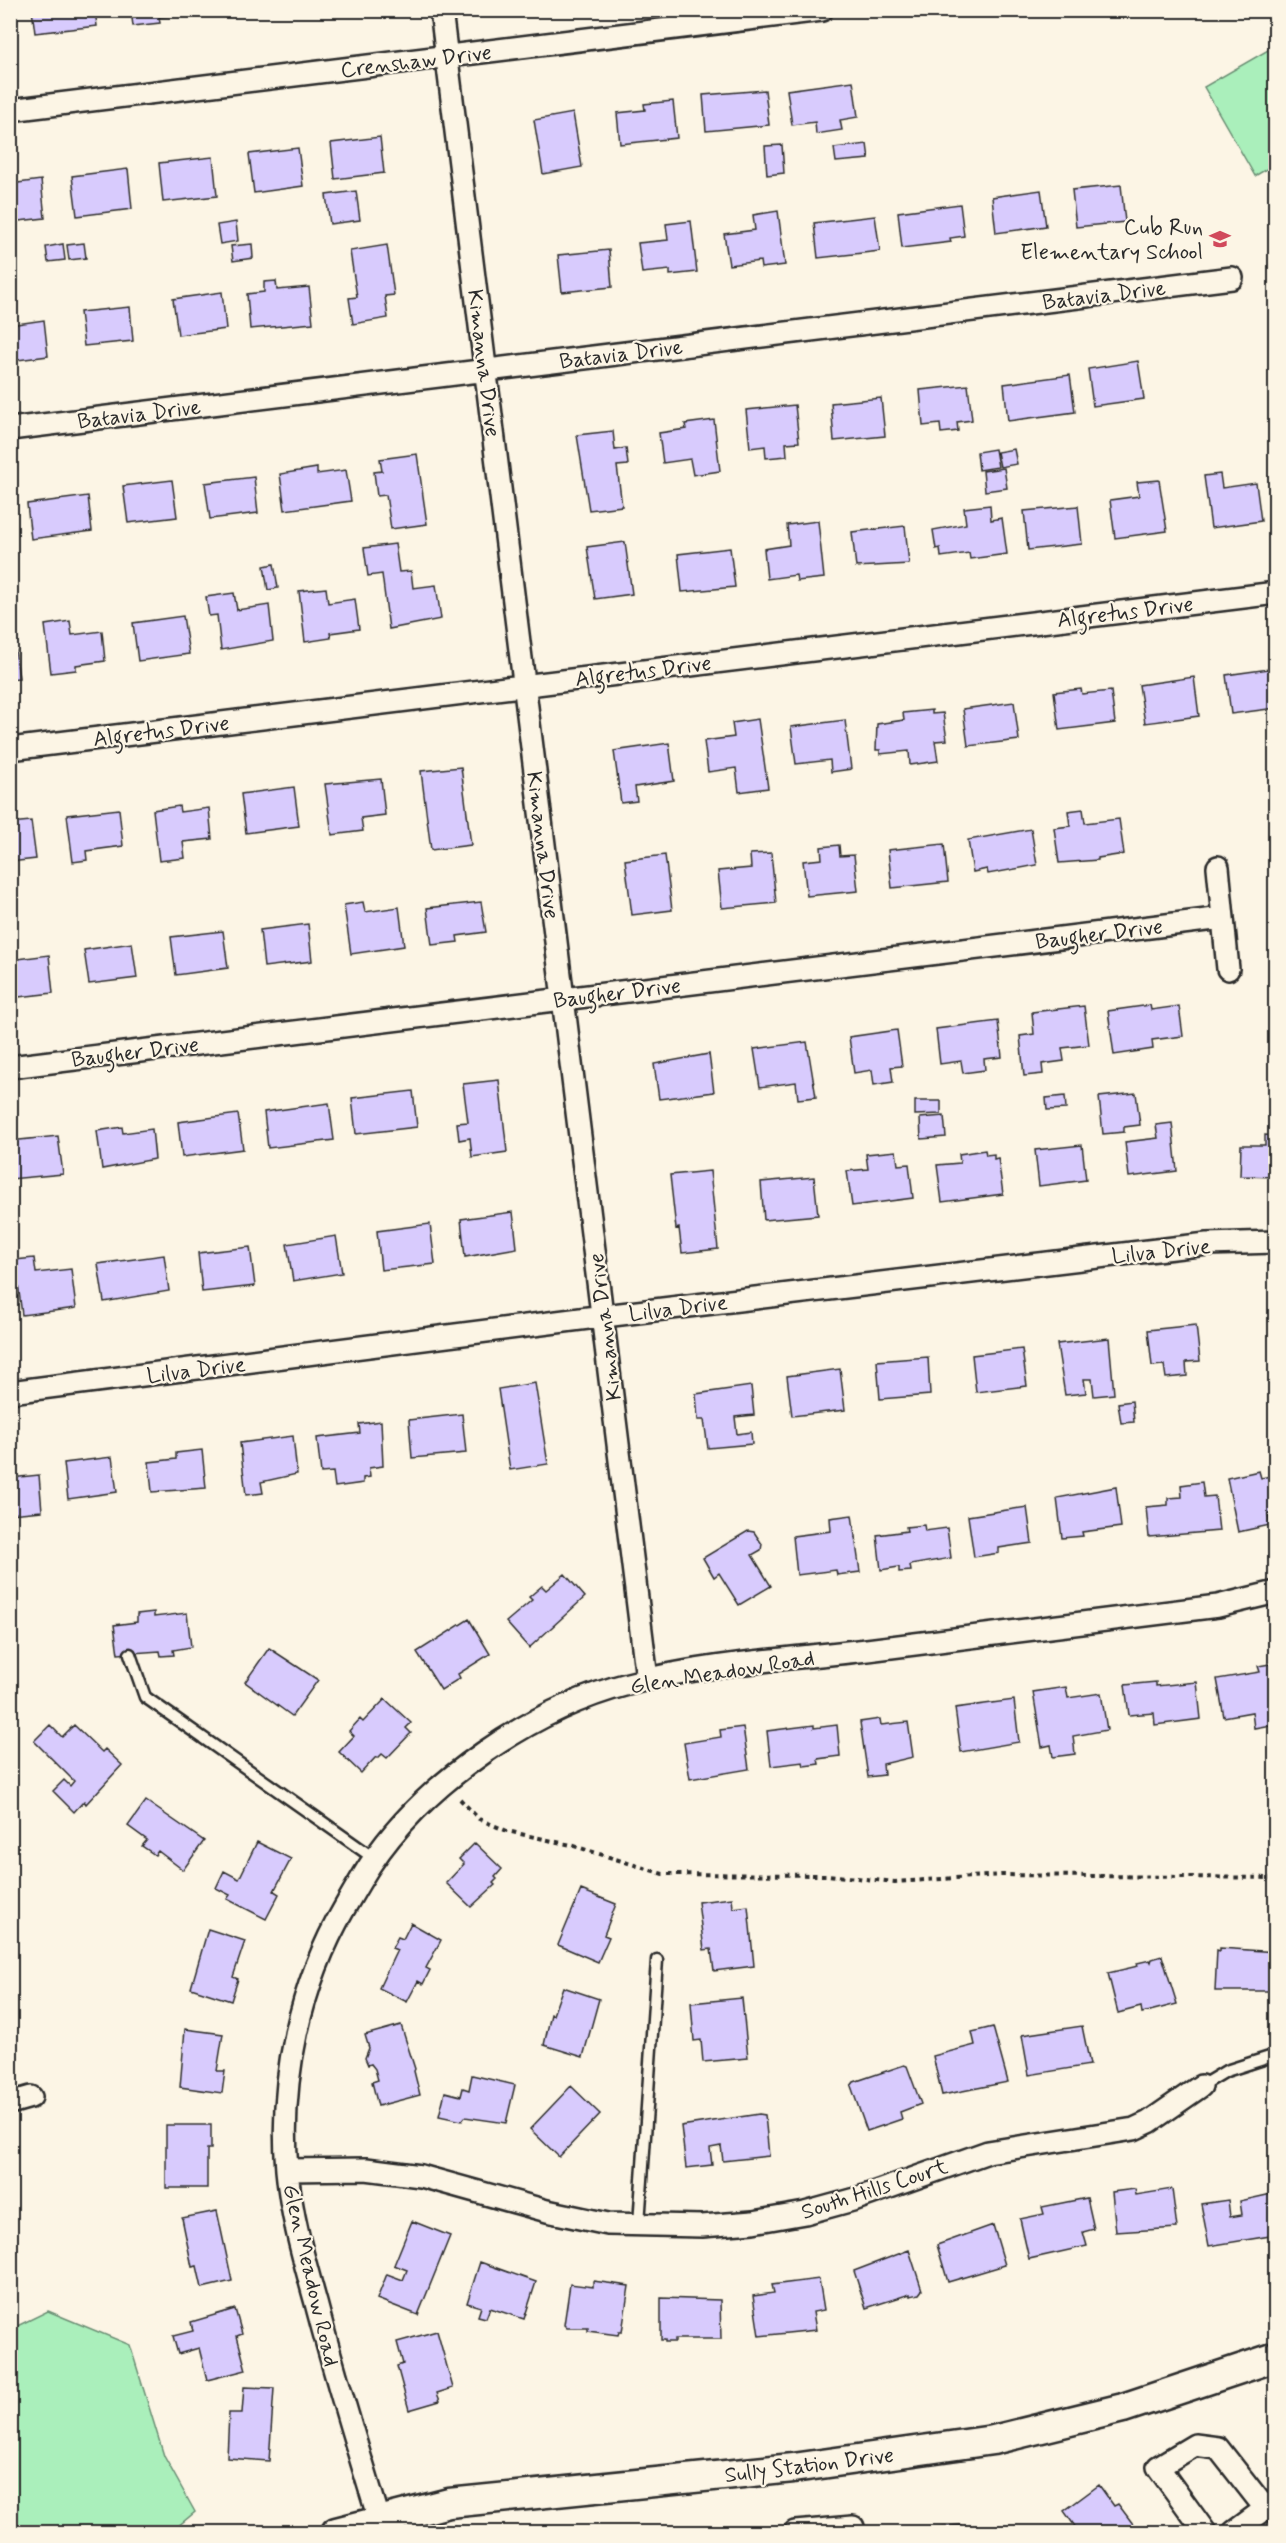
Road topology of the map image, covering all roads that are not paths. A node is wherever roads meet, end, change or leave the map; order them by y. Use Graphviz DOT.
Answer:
graph roads {
  1 [pos="441,10"];
  2 [pos="822,10"];
  3 [pos="447,56"];
  4 [pos="10,110"];
  5 [pos="1232,278"];
  6 [pos="486,370"];
  7 [pos="10,429"];
  8 [pos="1275,593"];
  9 [pos="524,685"];
  10 [pos="10,749"];
  11 [pos="1218,867"];
  12 [pos="1223,918"];
  13 [pos="1228,969"];
  14 [pos="563,998"];
  15 [pos="10,1067"];
  16 [pos="1275,1242"];
  17 [pos="604,1316"];
  18 [pos="10,1392"];
  19 [pos="1275,1592"];
  20 [pos="130,1653"];
  21 [pos="647,1679"];
  22 [pos="375,1859"];
  23 [pos="657,1960"];
  24 [pos="1275,2055"];
  25 [pos="1201,2086"];
  26 [pos="31,2097"];
  27 [pos="10,2103"];
  28 [pos="287,2170"];
  29 [pos="639,2224"];
  30 [pos="1275,2357"];
  31 [pos="1270,2504"];
  32 [pos="382,2528"];
  33 [pos="336,2532"];
  34 [pos="795,2532"];
  35 [pos="854,2532"];
  36 [pos="1205,2532"];
  37 [pos="1234,2532"];
  1 -- 3 [label="street, Kimanna Drive"];
  2 -- 3 [label="street, Crenshaw Drive"];
  3 -- 4 [label="street, Crenshaw Drive"];
  3 -- 6 [label="street, Kimanna Drive"];
  5 -- 6 [label="street, Batavia Drive"];
  6 -- 7 [label="street, Batavia Drive"];
  6 -- 9 [label="street, Kimanna Drive"];
  8 -- 9 [label="street, Algretus Drive"];
  9 -- 10 [label="street, Algretus Drive"];
  9 -- 14 [label="street, Kimanna Drive"];
  11 -- 12 [label="street"];
  12 -- 13 [label="street"];
  12 -- 14 [label="street, Baugher Drive"];
  14 -- 15 [label="street, Baugher Drive"];
  14 -- 17 [label="street, Kimanna Drive"];
  16 -- 17 [label="street, Lilva Drive"];
  17 -- 18 [label="street, Lilva Drive"];
  17 -- 21 [label="street, Kimanna Drive"];
  19 -- 21 [label="street, Glen Meadow Road"];
  20 -- 22 [label="lane"];
  21 -- 22 [label="street, Glen Meadow Road"];
  22 -- 28 [label="street, Glen Meadow Road"];
  23 -- 29 [label="lane"];
  24 -- 25 [label="lane"];
  25 -- 29 [label="street, South Hills Court"];
  26 -- 27 [label="street"];
  28 -- 29 [label="street, South Hills Court"];
  28 -- 32 [label="street, Glen Meadow Road"];
  30 -- 32 [label="street, Sully Station Drive"];
  31 -- 36 [label="street"];
  31 -- 37 [label="street"];
  32 -- 33 [label="street, Sully Station Drive"];
  34 -- 35 [label="street"];
}
